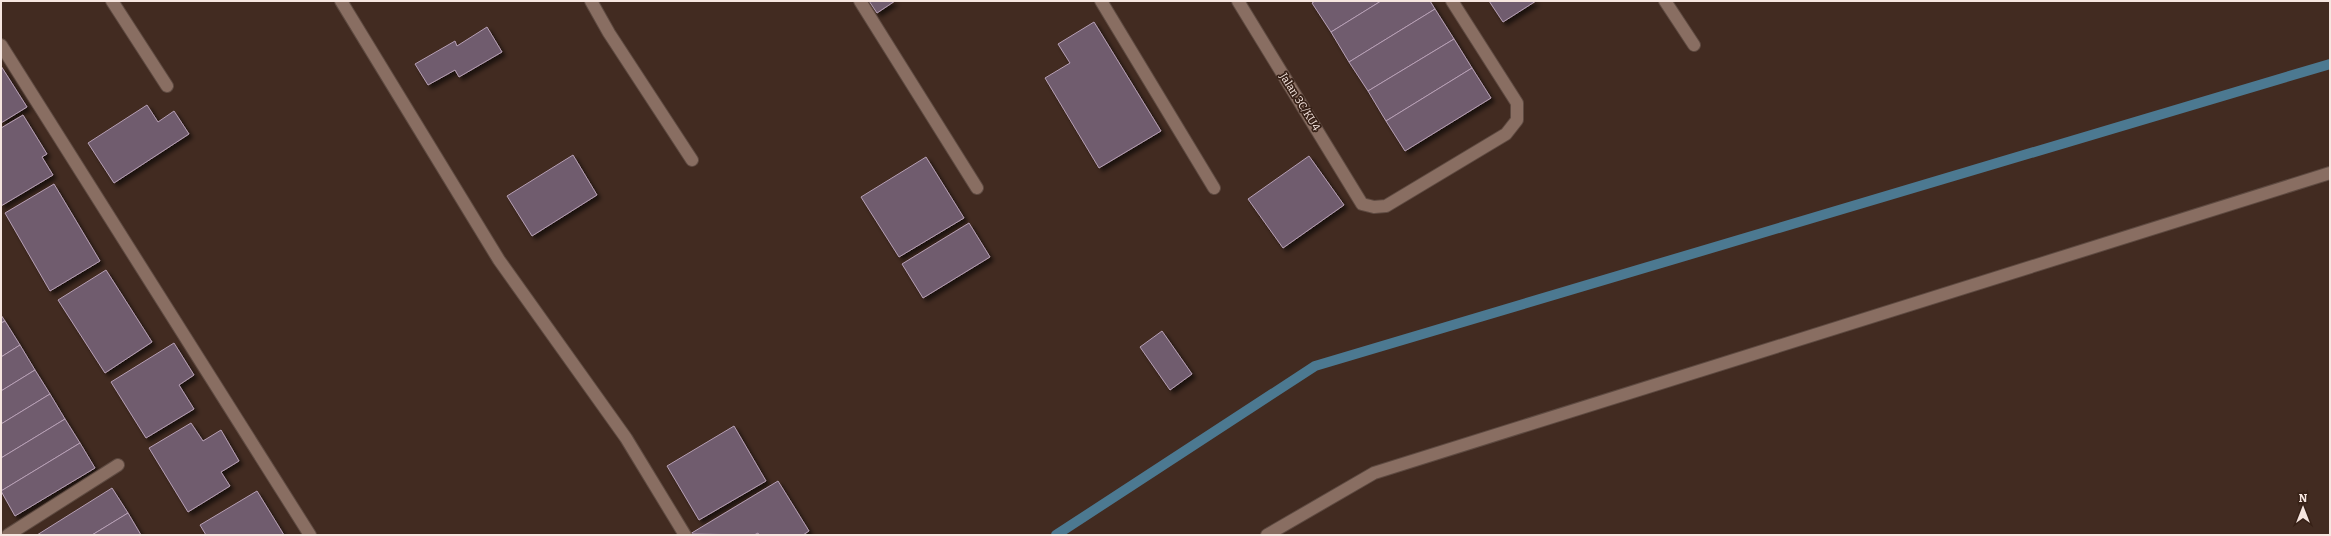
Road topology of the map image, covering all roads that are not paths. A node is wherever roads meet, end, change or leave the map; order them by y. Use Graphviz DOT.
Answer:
graph roads {
  1 [pos="112,1"];
  2 [pos="341,1"];
  3 [pos="591,1"];
  4 [pos="860,1"];
  5 [pos="1101,1"];
  6 [pos="1238,1"];
  7 [pos="1452,1"];
  8 [pos="1665,1"];
  9 [pos="1,45"];
  10 [pos="1694,45"];
  11 [pos="167,86"];
  12 [pos="692,160"];
  13 [pos="2330,173"];
  14 [pos="977,188"];
  15 [pos="1214,188"];
  16 [pos="118,465"];
  17 [pos="8,535"];
  18 [pos="310,535"];
  19 [pos="685,535"];
  20 [pos="1267,535"];
  1 -- 11 [label="street"];
  2 -- 19 [label="street"];
  3 -- 12 [label="street"];
  4 -- 14 [label="street"];
  5 -- 15 [label="street"];
  6 -- 7 [label="street, Jalan 3C/KU4"];
  8 -- 10 [label="street"];
  9 -- 18 [label="street"];
  13 -- 20 [label="street"];
  16 -- 17 [label="street"];
}
